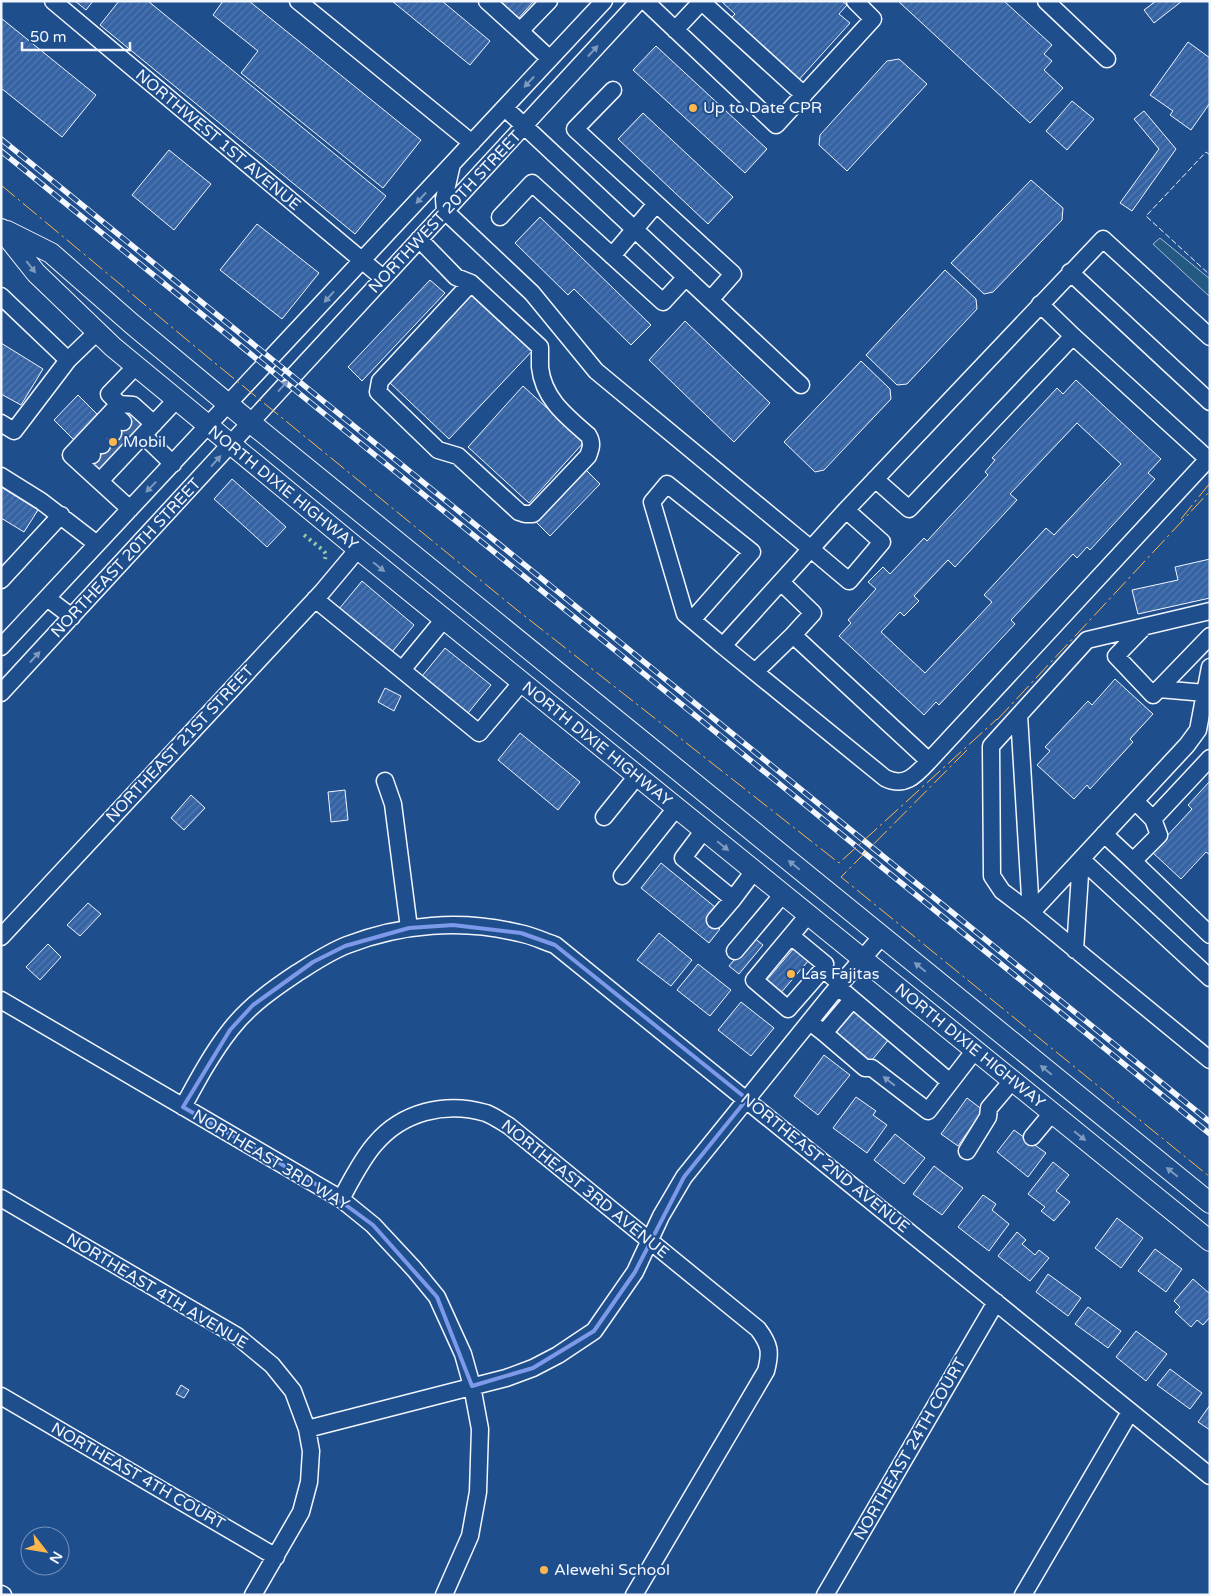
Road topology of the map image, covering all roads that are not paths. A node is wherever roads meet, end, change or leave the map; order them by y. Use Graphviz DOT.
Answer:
graph roads {
  1 [pos="53,1"];
  2 [pos="298,1"];
  3 [pos="487,1"];
  4 [pos="549,1"];
  5 [pos="604,1"];
  6 [pos="639,1"];
  7 [pos="645,1"];
  8 [pos="702,1"];
  9 [pos="855,1"];
  10 [pos="1046,1"];
  11 [pos="675,30"];
  12 [pos="520,31"];
  13 [pos="1107,58"];
  14 [pos="550,59"];
  15 [pos="612,90"];
  16 [pos="804,95"];
  17 [pos="505,108"];
  18 [pos="524,126"];
  19 [pos="472,143"];
  20 [pos="452,164"];
  21 [pos="656,204"];
  22 [pos="445,211"];
  23 [pos="500,217"];
  24 [pos="1,228"];
  25 [pos="635,229"];
  26 [pos="420,239"];
  27 [pos="612,256"];
  28 [pos="362,261"];
  29 [pos="1070,272"];
  30 [pos="686,277"];
  31 [pos="383,278"];
  32 [pos="471,283"];
  33 [pos="1,296"];
  34 [pos="710,300"];
  35 [pos="1040,304"];
  36 [pos="97,332"];
  37 [pos="1073,336"];
  38 [pos="1210,337"];
  39 [pos="68,360"];
  40 [pos="136,366"];
  41 [pos="801,385"];
  42 [pos="176,400"];
  43 [pos="1210,402"];
  44 [pos="229,405"];
  45 [pos="250,422"];
  46 [pos="1,423"];
  47 [pos="209,426"];
  48 [pos="119,438"];
  49 [pos="230,445"];
  50 [pos="1209,458"];
  51 [pos="173,464"];
  52 [pos="1,476"];
  53 [pos="875,479"];
  54 [pos="130,509"];
  55 [pos="846,510"];
  56 [pos="60,515"];
  57 [pos="97,544"];
  58 [pos="358,549"];
  59 [pos="811,549"];
  60 [pos="1,580"];
  61 [pos="781,582"];
  62 [pos="47,598"];
  63 [pos="315,599"];
  64 [pos="1210,611"];
  65 [pos="72,617"];
  66 [pos="444,619"];
  67 [pos="692,620"];
  68 [pos="1144,627"];
  69 [pos="793,635"];
  70 [pos="1210,636"];
  71 [pos="723,646"];
  72 [pos="1,647"];
  73 [pos="1210,667"];
  74 [pos="402,670"];
  75 [pos="755,672"];
  76 [pos="522,682"];
  77 [pos="1159,689"];
  78 [pos="1,693"];
  79 [pos="1205,693"];
  80 [pos="584,694"];
  81 [pos="1019,715"];
  82 [pos="564,717"];
  83 [pos="1210,758"];
  84 [pos="929,761"];
  85 [pos="637,776"];
  86 [pos="385,781"];
  87 [pos="1135,801"];
  88 [pos="676,808"];
  89 [pos="604,817"];
  90 [pos="1153,819"];
  91 [pos="704,830"];
  92 [pos="1104,834"];
  93 [pos="1081,859"];
  94 [pos="1133,862"];
  95 [pos="754,871"];
  96 [pos="622,876"];
  97 [pos="783,894"];
  98 [pos="733,899"];
  99 [pos="1031,913"];
  100 [pos="808,915"];
  101 [pos="716,920"];
  102 [pos="409,928"];
  103 [pos="1210,935"];
  104 [pos="1,936"];
  105 [pos="791,936"];
  106 [pos="882,936"];
  107 [pos="1075,950"];
  108 [pos="735,951"];
  109 [pos="862,959"];
  110 [pos="823,969"];
  111 [pos="1210,978"];
  112 [pos="839,986"];
  113 [pos="1,1000"];
  114 [pos="852,1000"];
  115 [pos="810,1022"];
  116 [pos="824,1033"];
  117 [pos="975,1050"];
  118 [pos="1210,1060"];
  119 [pos="1012,1080"];
  120 [pos="950,1082"];
  121 [pos="747,1099"];
  122 [pos="182,1107"];
  123 [pos="1052,1113"];
  124 [pos="1032,1137"];
  125 [pos="967,1151"];
  126 [pos="1,1198"];
  127 [pos="341,1200"];
  128 [pos="1210,1203"];
  129 [pos="650,1241"];
  130 [pos="1210,1241"];
  131 [pos="996,1302"];
  132 [pos="472,1386"];
  133 [pos="1,1396"];
  134 [pos="1130,1412"];
  135 [pos="307,1429"];
  136 [pos="1210,1476"];
  137 [pos="276,1557"];
  138 [pos="253,1595"];
  139 [pos="444,1595"];
  140 [pos="634,1595"];
  141 [pos="825,1595"];
  142 [pos="1023,1595"];
  1 -- 28 [label="street, NORTHWEST 1ST AVENUE"];
  2 -- 19 [label="street"];
  3 -- 12 [label="street"];
  4 -- 12 [label="street"];
  5 -- 14 [label="street, NORTHWEST 20TH STREET"];
  18 -- 6 [label="street, NORTHWEST 20TH STREET, one-way"];
  7 -- 11 [label="street"];
  8 -- 11 [label="street"];
  8 -- 16 [label="street"];
  9 -- 16 [label="street"];
  10 -- 13 [label="street"];
  11 -- 16 [label="street"];
  12 -- 14 [label="street"];
  14 -- 17 [label="street, NORTHWEST 20TH STREET, one-way"];
  15 -- 21 [label="street"];
  17 -- 18 [label="street"];
  17 -- 19 [label="street, NORTHWEST 20TH STREET"];
  18 -- 22 [label="street, NORTHWEST 20TH STREET"];
  18 -- 25 [label="street"];
  19 -- 20 [label="street, NORTHWEST 20TH STREET"];
  20 -- 22 [label="street"];
  20 -- 28 [label="street, NORTHWEST 20TH STREET, one-way"];
  21 -- 25 [label="street"];
  21 -- 34 [label="street"];
  22 -- 26 [label="street, NORTHWEST 20TH STREET"];
  22 -- 59 [label="street"];
  23 -- 27 [label="street"];
  24 -- 36 [label="main road, NORTH DIXIE HIGHWAY, one-way"];
  24 -- 44 [label="main road, NORTH DIXIE HIGHWAY"];
  25 -- 27 [label="street"];
  25 -- 30 [label="street"];
  26 -- 31 [label="street, NORTHWEST 20TH STREET"];
  26 -- 32 [label="street"];
  27 -- 30 [label="street"];
  28 -- 31 [label="street, NORTHWEST 1ST AVENUE"];
  28 -- 44 [label="street, NORTHWEST 20TH STREET, one-way"];
  29 -- 35 [label="street"];
  29 -- 38 [label="street"];
  29 -- 43 [label="street"];
  30 -- 34 [label="street"];
  45 -- 31 [label="street, NORTHWEST 20TH STREET, one-way"];
  32 -- 32 [label="street"];
  33 -- 39 [label="street"];
  34 -- 41 [label="street"];
  35 -- 37 [label="street"];
  35 -- 53 [label="street"];
  36 -- 39 [label="street"];
  36 -- 40 [label="main road, NORTH DIXIE HIGHWAY"];
  37 -- 50 [label="street"];
  37 -- 53 [label="street"];
  39 -- 46 [label="street"];
  40 -- 42 [label="main road, NORTH DIXIE HIGHWAY"];
  40 -- 48 [label="street"];
  42 -- 47 [label="main road, NORTH DIXIE HIGHWAY"];
  42 -- 48 [label="street"];
  44 -- 45 [label="main road, NORTH DIXIE HIGHWAY"];
  44 -- 47 [label="street, NORTHEAST 20TH STREET"];
  45 -- 49 [label="street, NORTHEAST 20TH STREET"];
  45 -- 80 [label="main road, NORTH DIXIE HIGHWAY"];
  47 -- 49 [label="main road, NORTH DIXIE HIGHWAY"];
  47 -- 51 [label="street, NORTHEAST 20TH STREET"];
  48 -- 51 [label="street"];
  48 -- 54 [label="street"];
  49 -- 58 [label="main road, NORTH DIXIE HIGHWAY"];
  65 -- 49 [label="street, NORTHEAST 20TH STREET, one-way"];
  50 -- 84 [label="street"];
  51 -- 54 [label="street, NORTHEAST 20TH STREET, one-way"];
  52 -- 56 [label="street"];
  53 -- 55 [label="street"];
  54 -- 57 [label="street, NORTHEAST 20TH STREET"];
  55 -- 59 [label="street"];
  55 -- 59 [label="street"];
  56 -- 57 [label="street"];
  56 -- 60 [label="street"];
  57 -- 62 [label="street, NORTHEAST 20TH STREET"];
  58 -- 63 [label="street, NORTHEAST 21ST STREET"];
  58 -- 66 [label="main road, NORTH DIXIE HIGHWAY, one-way"];
  59 -- 61 [label="street"];
  61 -- 69 [label="street"];
  61 -- 71 [label="street"];
  62 -- 65 [label="street"];
  62 -- 72 [label="street, NORTHEAST 20TH STREET"];
  63 -- 74 [label="street"];
  63 -- 104 [label="street, NORTHEAST 21ST STREET"];
  64 -- 68 [label="street"];
  78 -- 65 [label="street, NORTHEAST 20TH STREET, one-way"];
  66 -- 74 [label="street"];
  66 -- 76 [label="main road, NORTH DIXIE HIGHWAY"];
  67 -- 67 [label="street"];
  67 -- 71 [label="street"];
  68 -- 77 [label="street"];
  68 -- 81 [label="street"];
  69 -- 75 [label="street"];
  69 -- 84 [label="street"];
  70 -- 77 [label="street"];
  71 -- 75 [label="street"];
  73 -- 79 [label="street"];
  74 -- 76 [label="street"];
  75 -- 84 [label="street"];
  76 -- 82 [label="main road, NORTH DIXIE HIGHWAY"];
  77 -- 79 [label="street"];
  79 -- 87 [label="street"];
  80 -- 82 [label="main road"];
  106 -- 80 [label="main road, NORTH DIXIE HIGHWAY, one-way"];
  81 -- 99 [label="street"];
  81 -- 99 [label="street"];
  82 -- 85 [label="main road, NORTH DIXIE HIGHWAY"];
  83 -- 90 [label="street"];
  85 -- 88 [label="main road, NORTH DIXIE HIGHWAY"];
  85 -- 89 [label="street"];
  86 -- 102 [label="street"];
  87 -- 90 [label="street"];
  87 -- 92 [label="street"];
  88 -- 91 [label="main road, NORTH DIXIE HIGHWAY"];
  88 -- 96 [label="street"];
  90 -- 94 [label="street"];
  91 -- 95 [label="main road, NORTH DIXIE HIGHWAY, one-way"];
  91 -- 98 [label="street"];
  92 -- 93 [label="street"];
  92 -- 94 [label="street"];
  93 -- 99 [label="street"];
  93 -- 107 [label="street"];
  93 -- 111 [label="street"];
  94 -- 103 [label="street"];
  95 -- 97 [label="main road, NORTH DIXIE HIGHWAY"];
  95 -- 98 [label="street"];
  97 -- 100 [label="main road, NORTH DIXIE HIGHWAY"];
  97 -- 108 [label="street"];
  98 -- 101 [label="street"];
  99 -- 107 [label="street"];
  100 -- 105 [label="street"];
  100 -- 109 [label="main road, NORTH DIXIE HIGHWAY"];
  102 -- 121 [label="street, NORTHEAST 2ND AVENUE"];
  102 -- 122 [label="street, NORTHEAST 2ND AVENUE"];
  105 -- 110 [label="street"];
  105 -- 110 [label="street"];
  106 -- 109 [label="street"];
  128 -- 106 [label="main road, NORTH DIXIE HIGHWAY, one-way"];
  107 -- 118 [label="street"];
  109 -- 112 [label="street"];
  109 -- 117 [label="main road, NORTH DIXIE HIGHWAY"];
  110 -- 112 [label="street"];
  112 -- 114 [label="street"];
  112 -- 115 [label="street"];
  113 -- 122 [label="street, NORTHEAST 3RD WAY"];
  114 -- 116 [label="street"];
  114 -- 120 [label="street"];
  115 -- 116 [label="street"];
  115 -- 121 [label="street"];
  120 -- 116 [label="street, one-way"];
  117 -- 119 [label="main road, NORTH DIXIE HIGHWAY"];
  117 -- 120 [label="street"];
  119 -- 123 [label="main road, NORTH DIXIE HIGHWAY"];
  119 -- 125 [label="street"];
  121 -- 129 [label="street"];
  121 -- 131 [label="street, NORTHEAST 2ND AVENUE"];
  122 -- 127 [label="street, NORTHEAST 3RD WAY"];
  123 -- 124 [label="street"];
  123 -- 130 [label="main road, NORTH DIXIE HIGHWAY, one-way"];
  126 -- 135 [label="street, NORTHEAST 4TH AVENUE"];
  127 -- 129 [label="street, NORTHEAST 3RD AVENUE"];
  127 -- 132 [label="street, NORTHEAST 3RD WAY"];
  129 -- 132 [label="street"];
  129 -- 140 [label="street, NORTHEAST 3RD AVENUE"];
  131 -- 134 [label="street, NORTHEAST 2ND AVENUE"];
  131 -- 141 [label="street, NORTHEAST 24TH COURT"];
  132 -- 135 [label="street"];
  132 -- 139 [label="street, NORTHEAST 3RD WAY"];
  133 -- 137 [label="street, NORTHEAST 4TH COURT"];
  134 -- 136 [label="street, NORTHEAST 2ND AVENUE"];
  134 -- 142 [label="street"];
  135 -- 137 [label="street, NORTHEAST 4TH AVENUE"];
  137 -- 138 [label="street, NORTHEAST 4TH AVENUE"];
}
